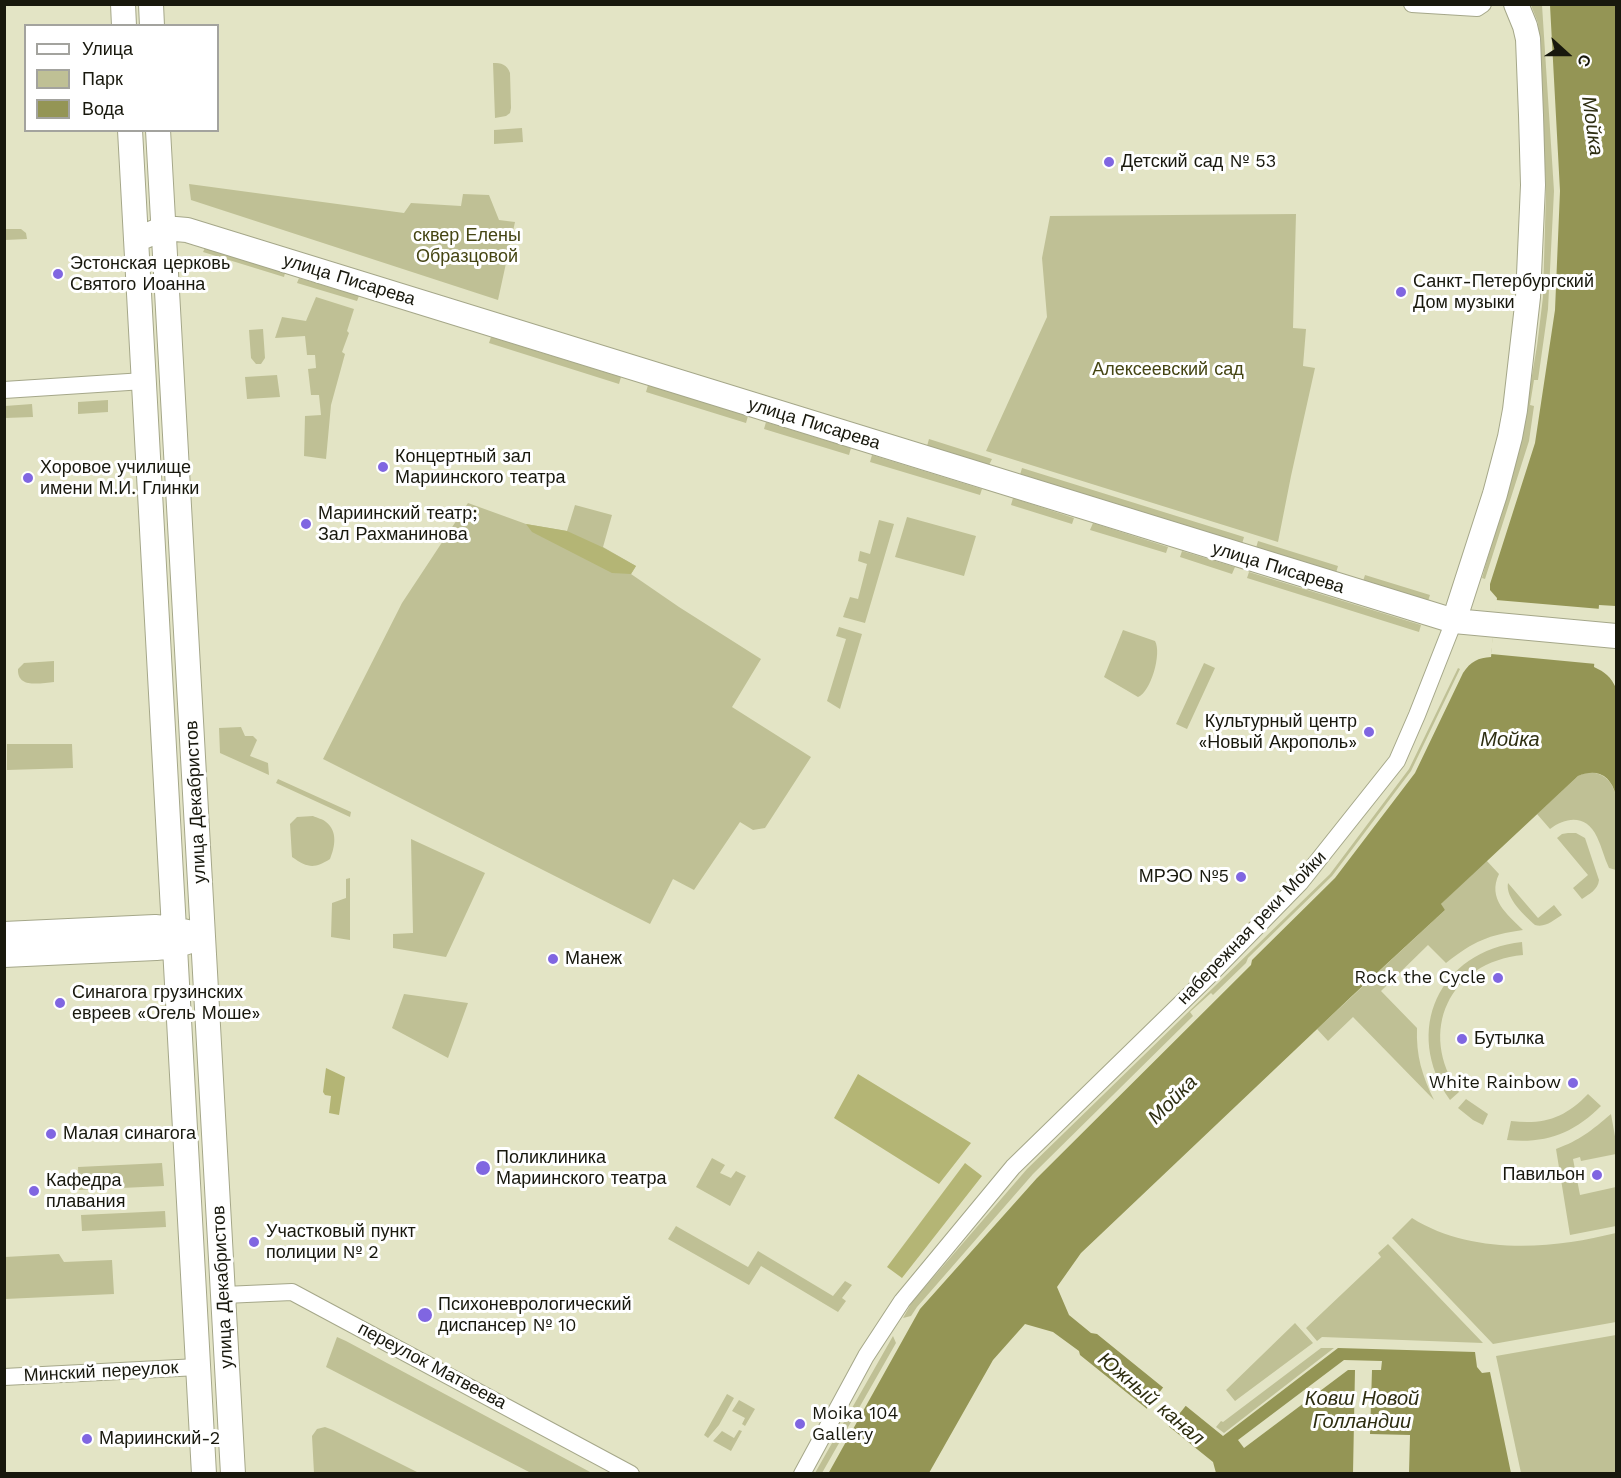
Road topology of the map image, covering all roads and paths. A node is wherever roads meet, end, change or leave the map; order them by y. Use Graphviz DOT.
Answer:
graph roads {
  1 [pos="123,4"];
  2 [pos="151,4"];
  3 [pos="1412,4"];
  4 [pos="1483,4"];
  5 [pos="1516,4"];
  6 [pos="124,24"];
  7 [pos="152,24"];
  8 [pos="130,132"];
  9 [pos="158,132"];
  10 [pos="164,228"];
  11 [pos="136,240"];
  12 [pos="144,381"];
  13 [pos="4,390"];
  14 [pos="1454,621"];
  15 [pos="1607,636"];
  16 [pos="4,934"];
  17 [pos="174,937"];
  18 [pos="204,937"];
  19 [pos="4,955"];
  20 [pos="224,1295"];
  21 [pos="198,1368"];
  22 [pos="4,1377"];
  23 [pos="204,1473"];
  24 [pos="233,1473"];
  25 [pos="631,1473"];
  26 [pos="802,1473"];
  1 -- 6 [label="main road"];
  2 -- 7 [label="main road"];
  3 -- 4 [label="street"];
  5 -- 14 [label="main road, набережная реки Мойки"];
  8 -- 11 [label="main road, улица Декабристов"];
  9 -- 10 [label="main road, улица Декабристов"];
  10 -- 11 [label="main road"];
  10 -- 14 [label="main road, улица Писарева"];
  10 -- 18 [label="main road, улица Декабристов"];
  11 -- 12 [label="main road, улица Декабристов"];
  12 -- 13 [label="street"];
  12 -- 17 [label="main road, улица Декабристов"];
  14 -- 15 [label="main road, улица Писарева"];
  14 -- 26 [label="street, набережная реки Мойки"];
  16 -- 17 [label="main road"];
  17 -- 18 [label="main road"];
  17 -- 19 [label="main road"];
  17 -- 21 [label="main road, улица Декабристов"];
  18 -- 20 [label="main road, улица Декабристов"];
  20 -- 24 [label="main road, улица Декабристов"];
  20 -- 25 [label="street, переулок Матвеева"];
  21 -- 22 [label="street, Минский переулок"];
  21 -- 23 [label="main road, улица Декабристов"];
}
